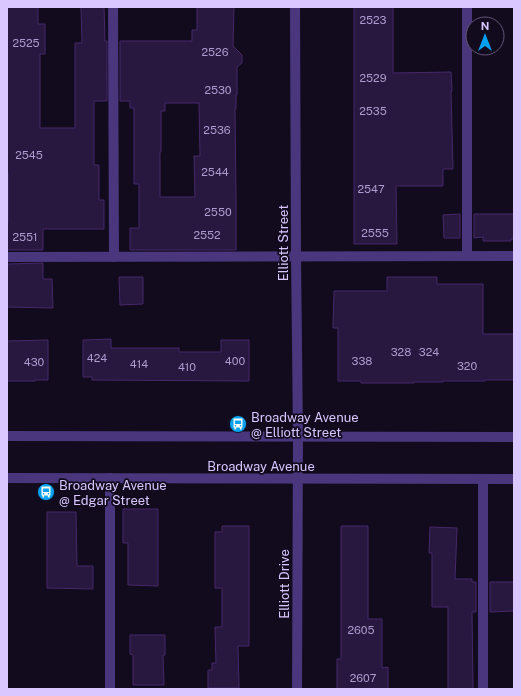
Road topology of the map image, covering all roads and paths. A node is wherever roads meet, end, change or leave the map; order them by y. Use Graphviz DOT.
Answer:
graph roads {
  1 [pos="113,7"];
  2 [pos="295,7"];
  3 [pos="466,7"];
  4 [pos="296,256"];
  5 [pos="467,256"];
  6 [pos="514,256"];
  7 [pos="7,257"];
  8 [pos="114,257"];
  9 [pos="7,436"];
  10 [pos="298,437"];
  11 [pos="514,437"];
  12 [pos="7,478"];
  13 [pos="110,478"];
  14 [pos="298,479"];
  15 [pos="483,479"];
  16 [pos="514,480"];
  17 [pos="110,689"];
  18 [pos="297,689"];
  19 [pos="483,689"];
  1 -- 8 [label="street"];
  2 -- 4 [label="street, Elliott Street"];
  3 -- 5 [label="street"];
  4 -- 5 [label="street"];
  4 -- 8 [label="street"];
  4 -- 10 [label="street, Elliott Street"];
  5 -- 6 [label="street"];
  7 -- 8 [label="street"];
  9 -- 10 [label="street"];
  10 -- 11 [label="street"];
  10 -- 14 [label="street, Elliott Street"];
  12 -- 13 [label="street, Broadway Avenue"];
  13 -- 14 [label="street, Broadway Avenue"];
  13 -- 17 [label="street"];
  14 -- 15 [label="street, Broadway Avenue"];
  14 -- 18 [label="street, Elliott Drive"];
  15 -- 16 [label="street, Broadway Avenue"];
  15 -- 19 [label="street"];
}
